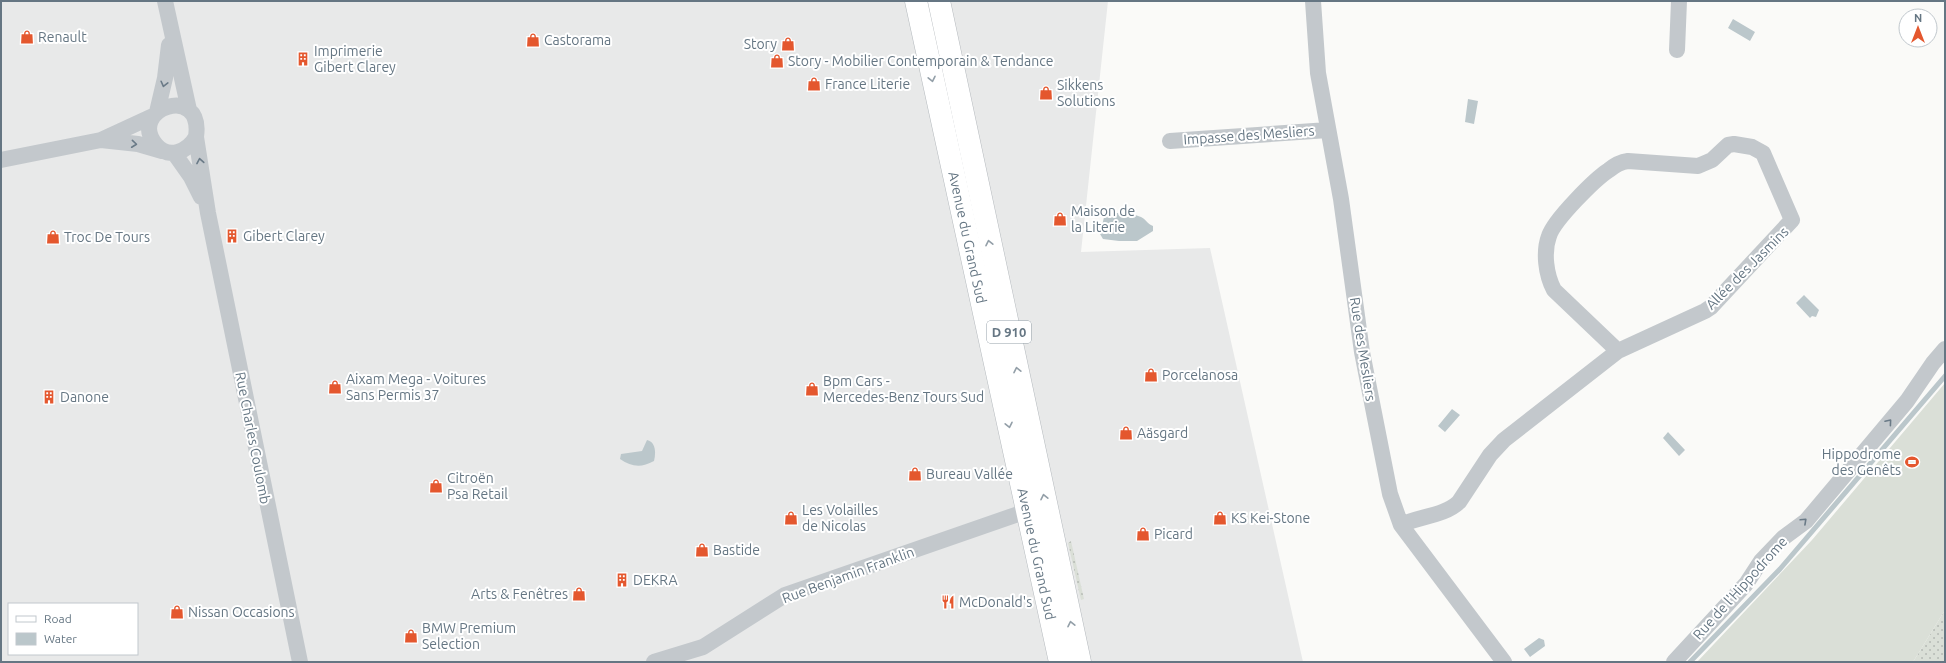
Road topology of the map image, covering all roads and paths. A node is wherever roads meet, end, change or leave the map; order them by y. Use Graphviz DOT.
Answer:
graph roads {
  1 [pos="165,1"];
  2 [pos="916,1"];
  3 [pos="939,1"];
  4 [pos="1313,1"];
  5 [pos="1679,1"];
  6 [pos="171,31"];
  7 [pos="1677,50"];
  8 [pos="189,110"];
  9 [pos="155,114"];
  10 [pos="1328,130"];
  11 [pos="196,137"];
  12 [pos="101,140"];
  13 [pos="1170,141"];
  14 [pos="170,152"];
  15 [pos="1,160"];
  16 [pos="208,213"];
  17 [pos="1945,349"];
  18 [pos="1618,351"];
  19 [pos="1027,512"];
  20 [pos="1401,525"];
  21 [pos="300,662"];
  22 [pos="654,662"];
  23 [pos="1060,662"];
  24 [pos="1080,662"];
  25 [pos="1504,662"];
  26 [pos="1674,662"];
  1 -- 6 [label="street, Rue Charles Coulomb"];
  2 -- 19 [label="main road, Avenue du Grand Sud / D 910, one-way"];
  24 -- 3 [label="main road, Avenue du Grand Sud / D 910, one-way"];
  4 -- 10 [label="street, Rue des Mesliers"];
  5 -- 7 [label="street"];
  6 -- 8 [label="street, Rue Charles Coulomb"];
  6 -- 9 [label="street, Rue Charles Coulomb, one-way"];
  8 -- 9 [label="street"];
  8 -- 11 [label="street, Rue Charles Coulomb"];
  9 -- 12 [label="street"];
  9 -- 14 [label="street, Rue Charles Coulomb"];
  10 -- 13 [label="street, Impasse des Mesliers"];
  10 -- 20 [label="street, Rue des Mesliers"];
  11 -- 14 [label="street"];
  16 -- 11 [label="street, Rue Charles Coulomb, one-way"];
  12 -- 14 [label="street, one-way"];
  12 -- 15 [label="street"];
  14 -- 16 [label="street, Rue Charles Coulomb"];
  16 -- 21 [label="street, Rue Charles Coulomb"];
  26 -- 17 [label="street, Rue de l'Hippodrome, one-way"];
  18 -- 18 [label="street, Allée des Jasmins"];
  18 -- 20 [label="street, Allée des Jasmins"];
  19 -- 22 [label="street, Rue Benjamin Franklin"];
  19 -- 23 [label="main road, Avenue du Grand Sud / D 910"];
  20 -- 25 [label="street, Rue des Mesliers"];
}
